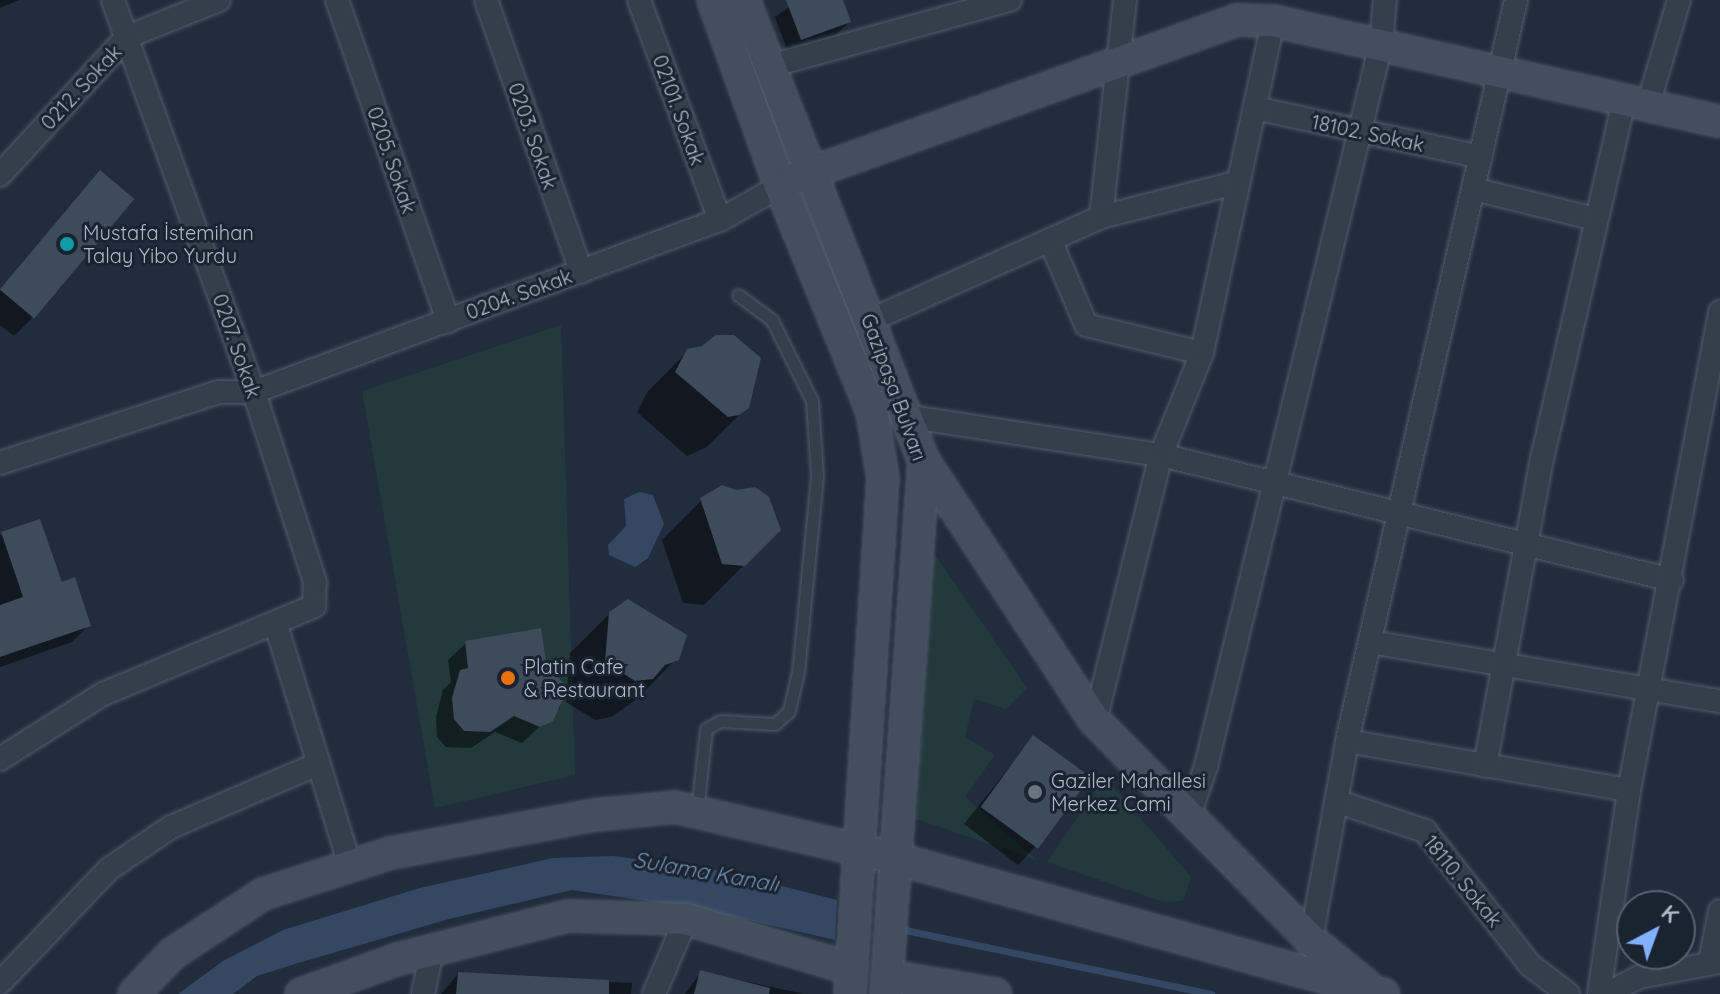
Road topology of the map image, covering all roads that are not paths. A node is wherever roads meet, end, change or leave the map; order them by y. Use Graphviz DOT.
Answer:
graph roads {
  1 [pos="113,0"];
  2 [pos="219,0"];
  3 [pos="337,0"];
  4 [pos="486,0"];
  5 [pos="639,0"];
  6 [pos="713,0"];
  7 [pos="744,0"];
  8 [pos="1010,0"];
  9 [pos="1125,0"];
  10 [pos="1385,0"];
  11 [pos="1516,0"];
  12 [pos="1679,0"];
  13 [pos="956,8"];
  14 [pos="1273,21"];
  15 [pos="127,37"];
  16 [pos="1381,44"];
  17 [pos="1117,64"];
  18 [pos="770,66"];
  19 [pos="1501,71"];
  20 [pos="1636,102"];
  21 [pos="1255,108"];
  22 [pos="1720,122"];
  23 [pos="1360,131"];
  24 [pos="1481,157"];
  25 [pos="810,170"];
  26 [pos="0,175"];
  27 [pos="1239,182"];
  28 [pos="780,186"];
  29 [pos="1473,189"];
  30 [pos="1101,217"];
  31 [pos="1595,219"];
  32 [pos="720,220"];
  33 [pos="1050,240"];
  34 [pos="581,272"];
  35 [pos="738,295"];
  36 [pos="1720,312"];
  37 [pos="871,320"];
  38 [pos="448,321"];
  39 [pos="1202,353"];
  40 [pos="254,392"];
  41 [pos="905,416"];
  42 [pos="1161,455"];
  43 [pos="924,461"];
  44 [pos="0,463"];
  45 [pos="1274,485"];
  46 [pos="1399,511"];
  47 [pos="1525,541"];
  48 [pos="1672,580"];
  49 [pos="276,625"];
  50 [pos="1370,642"];
  51 [pos="1503,666"];
  52 [pos="1647,691"];
  53 [pos="1720,701"];
  54 [pos="1095,721"];
  55 [pos="1347,741"];
  56 [pos="0,759"];
  57 [pos="318,764"];
  58 [pos="1485,766"];
  59 [pos="1629,790"];
  60 [pos="1336,801"];
  61 [pos="697,813"];
  62 [pos="1189,816"];
  63 [pos="862,852"];
  64 [pos="894,858"];
  65 [pos="350,866"];
  66 [pos="1720,911"];
  67 [pos="686,919"];
  68 [pos="1311,940"];
  69 [pos="432,950"];
  70 [pos="1715,962"];
  71 [pos="852,970"];
  72 [pos="0,983"];
  73 [pos="887,985"];
  74 [pos="1377,993"];
  75 [pos="134,994"];
  76 [pos="301,994"];
  77 [pos="423,994"];
  78 [pos="654,994"];
  79 [pos="995,994"];
  80 [pos="1568,994"];
  81 [pos="1599,994"];
  82 [pos="1607,994"];
  1 -- 15 [label="street, 0207. Sokak"];
  2 -- 15 [label="street, 0212. Sokak"];
  3 -- 38 [label="street, 0205. Sokak"];
  4 -- 34 [label="street, 0203. Sokak"];
  5 -- 32 [label="street, 02101. Sokak"];
  6 -- 28 [label="street, Gazipaşa Bulvarı"];
  7 -- 18 [label="street, Gazipaşa Bulvarı"];
  8 -- 13 [label="street"];
  9 -- 17 [label="street"];
  10 -- 16 [label="street"];
  11 -- 19 [label="street"];
  12 -- 20 [label="street"];
  13 -- 18 [label="street"];
  14 -- 16 [label="street"];
  14 -- 17 [label="street"];
  14 -- 21 [label="street"];
  15 -- 26 [label="street, 0212. Sokak"];
  15 -- 40 [label="street, 0207. Sokak"];
  16 -- 19 [label="street"];
  16 -- 23 [label="street"];
  17 -- 25 [label="street"];
  17 -- 30 [label="street"];
  18 -- 25 [label="street, Gazipaşa Bulvarı"];
  19 -- 20 [label="street"];
  19 -- 24 [label="street"];
  20 -- 22 [label="street"];
  20 -- 31 [label="street"];
  21 -- 23 [label="street, 18102. Sokak"];
  21 -- 27 [label="street"];
  23 -- 24 [label="street, 18102. Sokak"];
  23 -- 45 [label="street"];
  24 -- 29 [label="street"];
  25 -- 28 [label="street"];
  25 -- 37 [label="street, Gazipaşa Bulvarı"];
  27 -- 30 [label="street"];
  27 -- 39 [label="street"];
  28 -- 32 [label="street, 0204. Sokak"];
  28 -- 63 [label="street, Gazipaşa Bulvarı"];
  29 -- 31 [label="street"];
  29 -- 46 [label="street"];
  30 -- 33 [label="street"];
  31 -- 47 [label="street"];
  32 -- 34 [label="street, 0204. Sokak"];
  33 -- 37 [label="street"];
  33 -- 39 [label="street"];
  34 -- 38 [label="street, 0204. Sokak"];
  35 -- 61 [label="lane"];
  36 -- 48 [label="street"];
  37 -- 41 [label="street, Gazipaşa Bulvarı"];
  38 -- 40 [label="street, 0204. Sokak"];
  39 -- 42 [label="street"];
  40 -- 44 [label="street, 0204. Sokak"];
  40 -- 49 [label="street, 0207. Sokak"];
  41 -- 42 [label="street"];
  41 -- 43 [label="street, Gazipaşa Bulvarı"];
  42 -- 45 [label="street"];
  42 -- 54 [label="street"];
  43 -- 54 [label="street"];
  43 -- 64 [label="street, Gazipaşa Bulvarı"];
  45 -- 46 [label="street"];
  45 -- 62 [label="street"];
  46 -- 47 [label="street"];
  46 -- 50 [label="street"];
  47 -- 48 [label="street"];
  47 -- 51 [label="street"];
  48 -- 52 [label="street"];
  49 -- 56 [label="street"];
  49 -- 57 [label="street"];
  50 -- 51 [label="street"];
  50 -- 55 [label="street"];
  51 -- 52 [label="street"];
  51 -- 58 [label="street"];
  52 -- 53 [label="street"];
  52 -- 59 [label="street"];
  54 -- 62 [label="street"];
  55 -- 58 [label="street"];
  55 -- 60 [label="street"];
  57 -- 65 [label="street"];
  57 -- 72 [label="street"];
  58 -- 59 [label="street"];
  59 -- 81 [label="street"];
  60 -- 68 [label="street"];
  60 -- 80 [label="street, 18110. Sokak"];
  61 -- 63 [label="street"];
  61 -- 65 [label="street"];
  62 -- 68 [label="street"];
  63 -- 64 [label="street"];
  63 -- 71 [label="street, Gazipaşa Bulvarı"];
  64 -- 73 [label="street, Gazipaşa Bulvarı"];
  64 -- 74 [label="street"];
  65 -- 75 [label="street"];
  66 -- 70 [label="street"];
  67 -- 69 [label="street"];
  67 -- 71 [label="street"];
  67 -- 78 [label="street"];
  68 -- 74 [label="street"];
  69 -- 76 [label="street"];
  69 -- 77 [label="street"];
  70 -- 82 [label="street"];
  73 -- 79 [label="street"];
}
